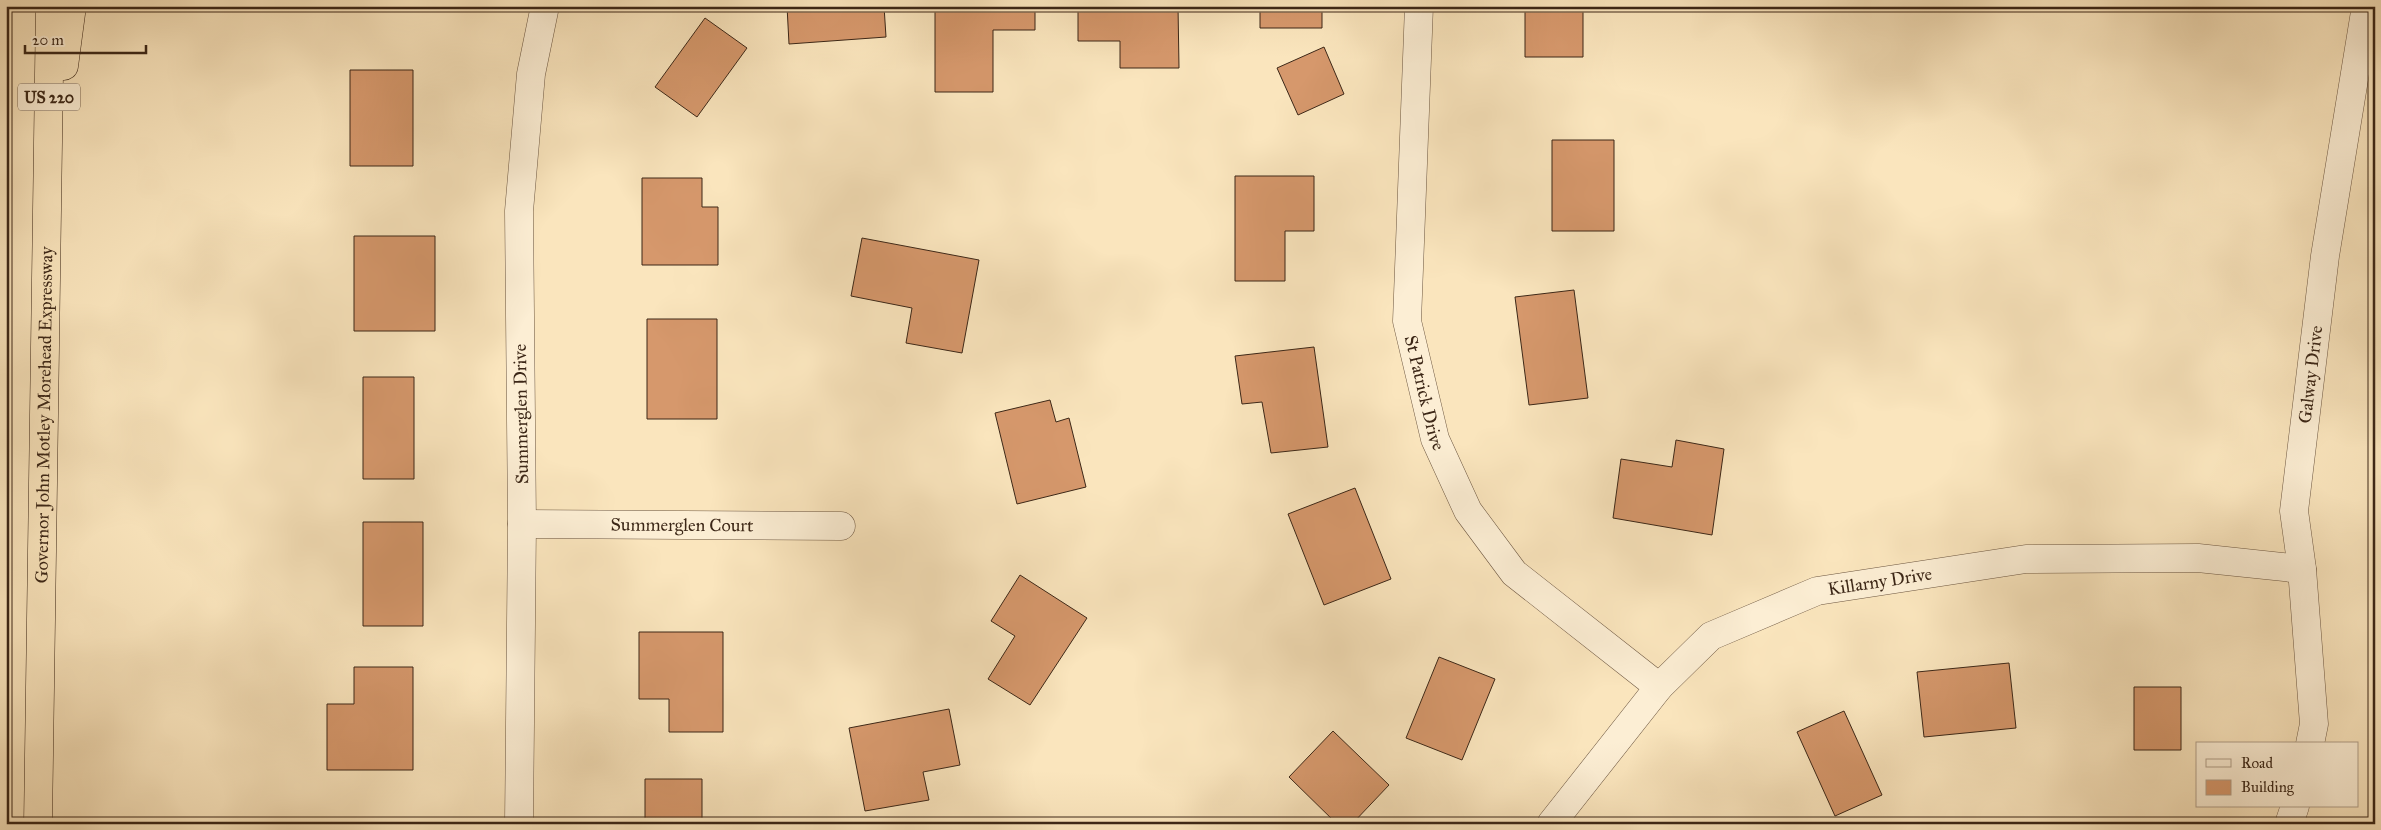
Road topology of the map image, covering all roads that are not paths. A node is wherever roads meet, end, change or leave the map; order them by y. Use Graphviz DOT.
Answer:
graph roads {
  1 [pos="50,6"];
  2 [pos="72,6"];
  3 [pos="545,6"];
  4 [pos="1419,6"];
  5 [pos="2366,6"];
  6 [pos="48,188"];
  7 [pos="522,524"];
  8 [pos="841,526"];
  9 [pos="2302,569"];
  10 [pos="1659,687"];
  11 [pos="2310,742"];
  12 [pos="2294,808"];
  13 [pos="38,824"];
  14 [pos="519,824"];
  15 [pos="1551,824"];
  16 [pos="2289,824"];
  1 -- 6 [label="highway, Governor John Motley Morehead Expressway / US 220"];
  2 -- 6 [label="highway"];
  3 -- 7 [label="street, Summerglen Drive"];
  4 -- 10 [label="street, St Patrick Drive"];
  5 -- 9 [label="street, Galway Drive"];
  6 -- 13 [label="highway, Governor John Motley Morehead Expressway / US 220"];
  7 -- 8 [label="street, Summerglen Court"];
  7 -- 14 [label="street, Summerglen Drive"];
  9 -- 10 [label="street, Killarny Drive"];
  9 -- 11 [label="street, Galway Drive"];
  10 -- 15 [label="street, Killarny Drive"];
  12 -- 16 [label="street"];
}
